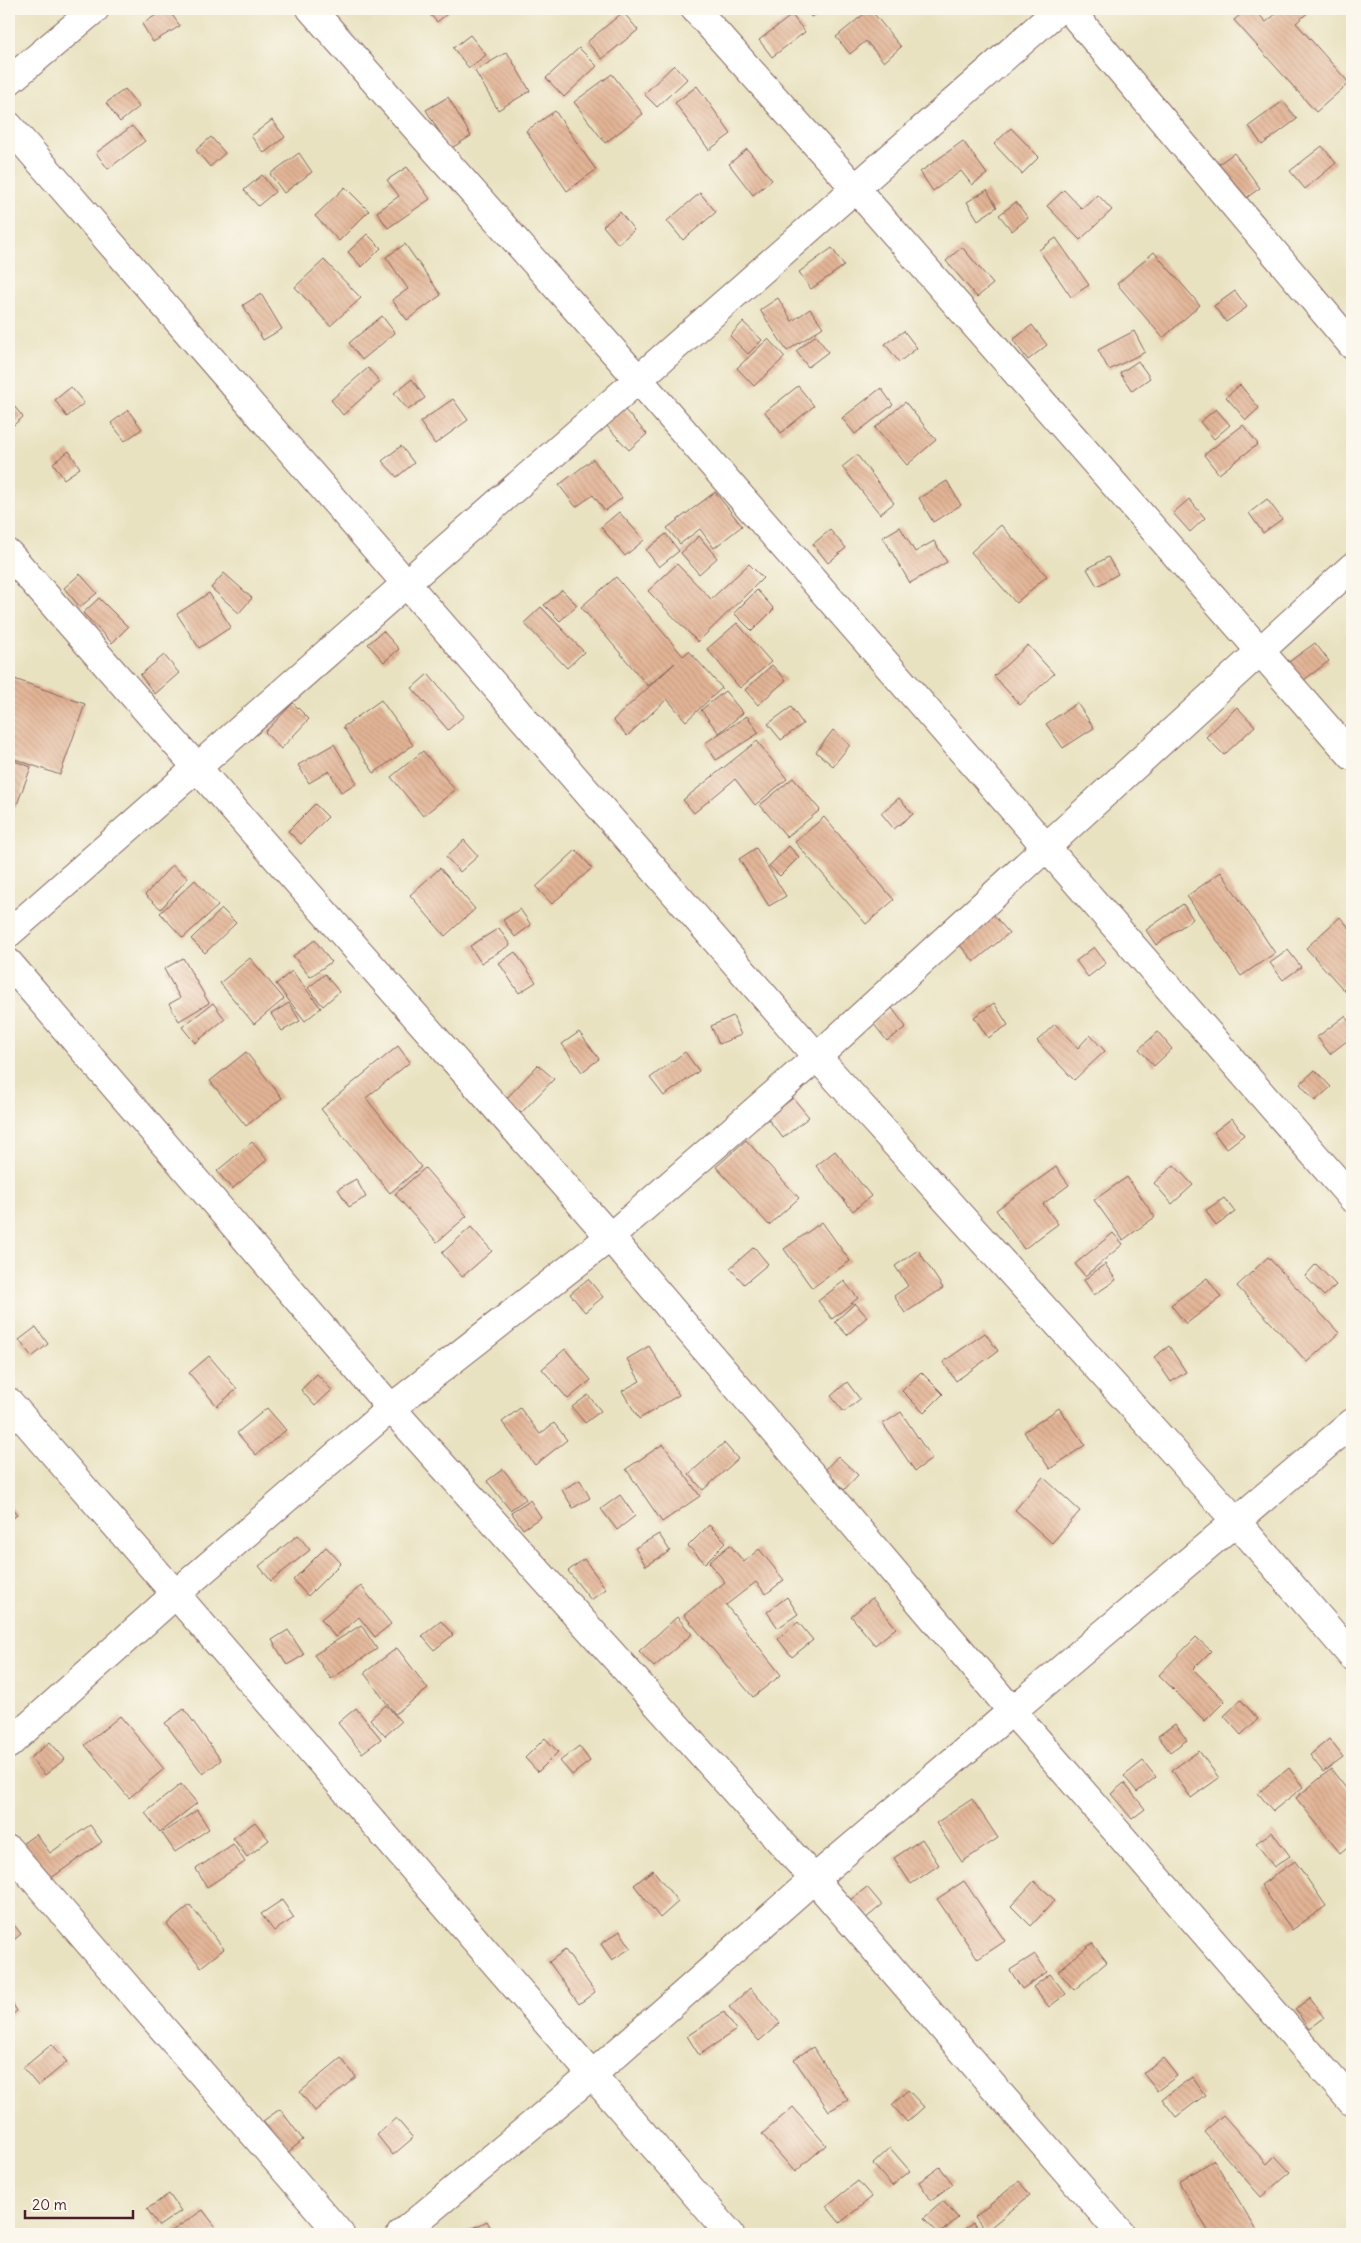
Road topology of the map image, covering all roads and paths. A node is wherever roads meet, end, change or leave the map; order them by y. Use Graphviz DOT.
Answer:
graph roads {
  1 [pos="95,9"];
  2 [pos="311,9"];
  3 [pos="695,9"];
  4 [pos="1059,9"];
  5 [pos="1069,9"];
  6 [pos="9,81"];
  7 [pos="9,126"];
  8 [pos="855,188"];
  9 [pos="1352,345"];
  10 [pos="638,379"];
  11 [pos="9,554"];
  12 [pos="1352,567"];
  13 [pos="406,584"];
  14 [pos="1261,650"];
  15 [pos="1352,756"];
  16 [pos="197,768"];
  17 [pos="1047,847"];
  18 [pos="9,933"];
  19 [pos="9,963"];
  20 [pos="817,1057"];
  21 [pos="1352,1198"];
  22 [pos="610,1238"];
  23 [pos="9,1402"];
  24 [pos="391,1408"];
  25 [pos="1352,1423"];
  26 [pos="1235,1520"];
  27 [pos="177,1593"];
  28 [pos="1352,1656"];
  29 [pos="1012,1711"];
  30 [pos="9,1744"];
  31 [pos="9,1850"];
  32 [pos="814,1879"];
  33 [pos="593,2074"];
  34 [pos="1352,2102"];
  35 [pos="340,2234"];
  36 [pos="400,2234"];
  37 [pos="730,2234"];
  38 [pos="1121,2234"];
  1 -- 6 [label="street"];
  2 -- 10 [label="street"];
  3 -- 8 [label="street"];
  4 -- 8 [label="street"];
  5 -- 9 [label="street"];
  7 -- 13 [label="street"];
  8 -- 10 [label="street"];
  8 -- 14 [label="street"];
  10 -- 13 [label="street"];
  10 -- 17 [label="street"];
  11 -- 16 [label="street"];
  12 -- 14 [label="street"];
  13 -- 16 [label="street"];
  13 -- 20 [label="street"];
  14 -- 15 [label="street"];
  14 -- 17 [label="street"];
  16 -- 18 [label="street"];
  16 -- 22 [label="street"];
  17 -- 20 [label="street"];
  17 -- 21 [label="street"];
  19 -- 24 [label="street"];
  20 -- 22 [label="street"];
  20 -- 26 [label="street"];
  22 -- 24 [label="street"];
  22 -- 29 [label="street"];
  23 -- 27 [label="street"];
  24 -- 27 [label="street"];
  24 -- 32 [label="street"];
  25 -- 26 [label="street"];
  26 -- 28 [label="street"];
  26 -- 29 [label="street"];
  27 -- 30 [label="street"];
  27 -- 33 [label="street"];
  29 -- 32 [label="street"];
  29 -- 34 [label="street"];
  31 -- 35 [label="street"];
  32 -- 33 [label="street"];
  32 -- 38 [label="street"];
  33 -- 36 [label="street"];
  33 -- 37 [label="street"];
}
